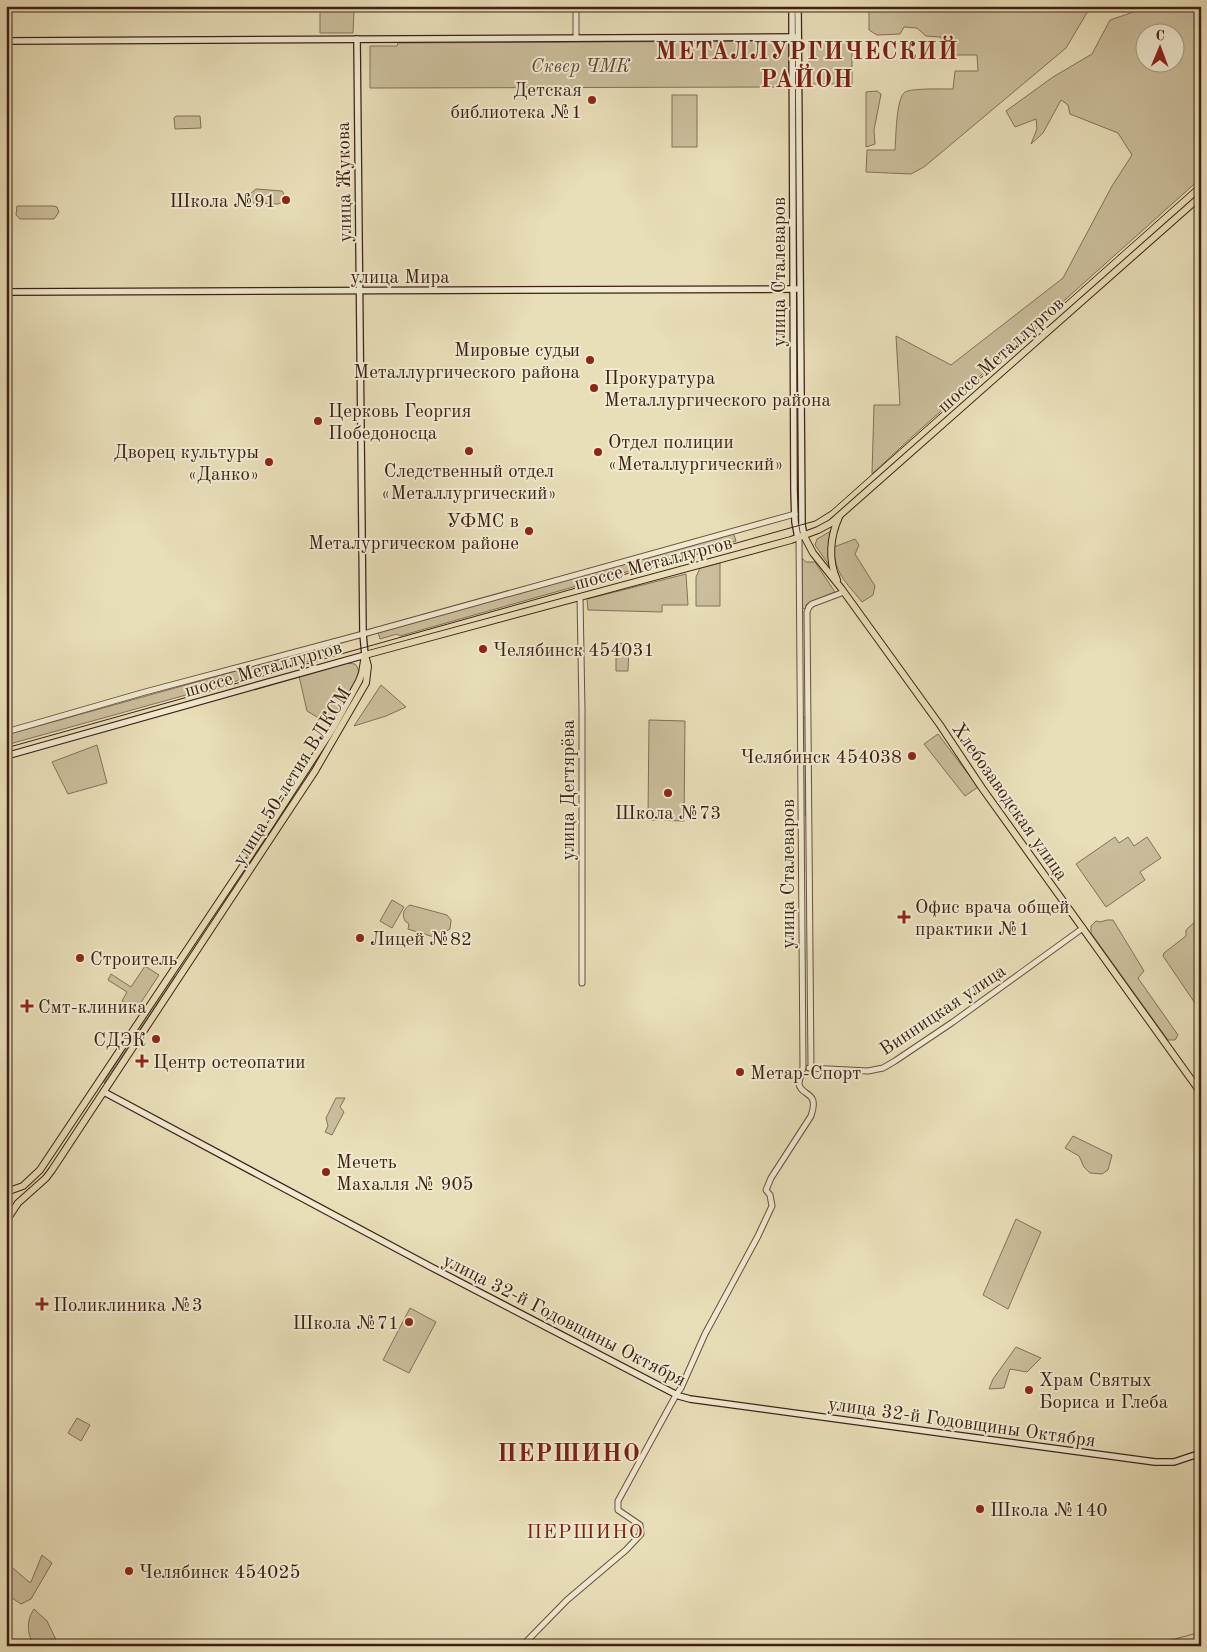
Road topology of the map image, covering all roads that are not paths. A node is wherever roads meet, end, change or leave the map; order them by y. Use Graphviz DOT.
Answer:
graph roads {
  1 [pos="576,6"];
  2 [pos="792,6"];
  3 [pos="798,6"];
  4 [pos="795,37"];
  5 [pos="357,38"];
  6 [pos="576,38"];
  7 [pos="6,41"];
  8 [pos="1201,196"];
  9 [pos="797,289"];
  10 [pos="359,290"];
  11 [pos="6,292"];
  12 [pos="794,441"];
  13 [pos="801,441"];
  14 [pos="802,513"];
  15 [pos="795,514"];
  16 [pos="840,514"];
  17 [pos="800,538"];
  18 [pos="842,590"];
  19 [pos="580,597"];
  20 [pos="800,610"];
  21 [pos="807,612"];
  22 [pos="363,634"];
  23 [pos="364,655"];
  24 [pos="6,732"];
  25 [pos="6,756"];
  26 [pos="1083,928"];
  27 [pos="802,957"];
  28 [pos="810,957"];
  29 [pos="582,983"];
  30 [pos="803,1068"];
  31 [pos="811,1068"];
  32 [pos="96,1086"];
  33 [pos="104,1092"];
  34 [pos="1201,1093"];
  35 [pos="6,1192"];
  36 [pos="6,1221"];
  37 [pos="676,1395"];
  38 [pos="1201,1453"];
  39 [pos="522,1646"];
  1 -- 6 [label="street"];
  2 -- 4 [label="main road, улица Сталеваров"];
  3 -- 4 [label="main road, улица Сталеваров"];
  4 -- 6 [label="main road"];
  4 -- 9 [label="main road, улица Сталеваров"];
  5 -- 6 [label="main road"];
  5 -- 7 [label="main road"];
  5 -- 10 [label="main road, улица Жукова"];
  8 -- 16 [label="main road, шоссе Металлургов"];
  9 -- 10 [label="main road, улица Мира"];
  9 -- 12 [label="main road, улица Сталеваров"];
  9 -- 13 [label="main road, улица Сталеваров"];
  10 -- 11 [label="main road, улица Мира"];
  10 -- 22 [label="main road, улица Жукова"];
  12 -- 13 [label="main road"];
  12 -- 15 [label="main road, улица Сталеваров"];
  13 -- 14 [label="main road, улица Сталеваров"];
  14 -- 15 [label="main road, шоссе Металлургов"];
  14 -- 17 [label="main road, улица Сталеваров"];
  15 -- 17 [label="main road, улица Сталеваров"];
  15 -- 22 [label="street, шоссе Металлургов"];
  16 -- 17 [label="main road, шоссе Металлургов"];
  16 -- 18 [label="main road"];
  17 -- 18 [label="main road, Хлебозаводская улица"];
  17 -- 19 [label="main road, шоссе Металлургов"];
  17 -- 20 [label="street, улица Сталеваров"];
  18 -- 21 [label="street"];
  18 -- 26 [label="main road, Хлебозаводская улица"];
  19 -- 23 [label="main road, шоссе Металлургов"];
  19 -- 29 [label="street, улица Дегтярёва"];
  20 -- 21 [label="street"];
  20 -- 27 [label="street, улица Сталеваров"];
  21 -- 28 [label="street, улица Сталеваров"];
  22 -- 23 [label="main road, улица Жукова"];
  22 -- 24 [label="street, шоссе Металлургов"];
  23 -- 25 [label="main road, шоссе Металлургов"];
  23 -- 32 [label="main road, улица 50-летия ВЛКСМ"];
  23 -- 33 [label="main road, улица 50-летия ВЛКСМ"];
  26 -- 31 [label="street, Винницкая улица"];
  26 -- 34 [label="main road, Хлебозаводская улица"];
  27 -- 28 [label="street"];
  27 -- 30 [label="street, улица Сталеваров"];
  28 -- 31 [label="street, улица Сталеваров"];
  30 -- 31 [label="street, Винницкая улица"];
  30 -- 37 [label="street, улица Сталеваров"];
  32 -- 33 [label="main road"];
  32 -- 35 [label="main road, улица 50-летия ВЛКСМ"];
  33 -- 36 [label="main road, улица 50-летия ВЛКСМ"];
  33 -- 37 [label="main road, улица 32-й Годовщины Октября"];
  37 -- 38 [label="main road, улица 32-й Годовщины Октября"];
  37 -- 39 [label="street"];
}
